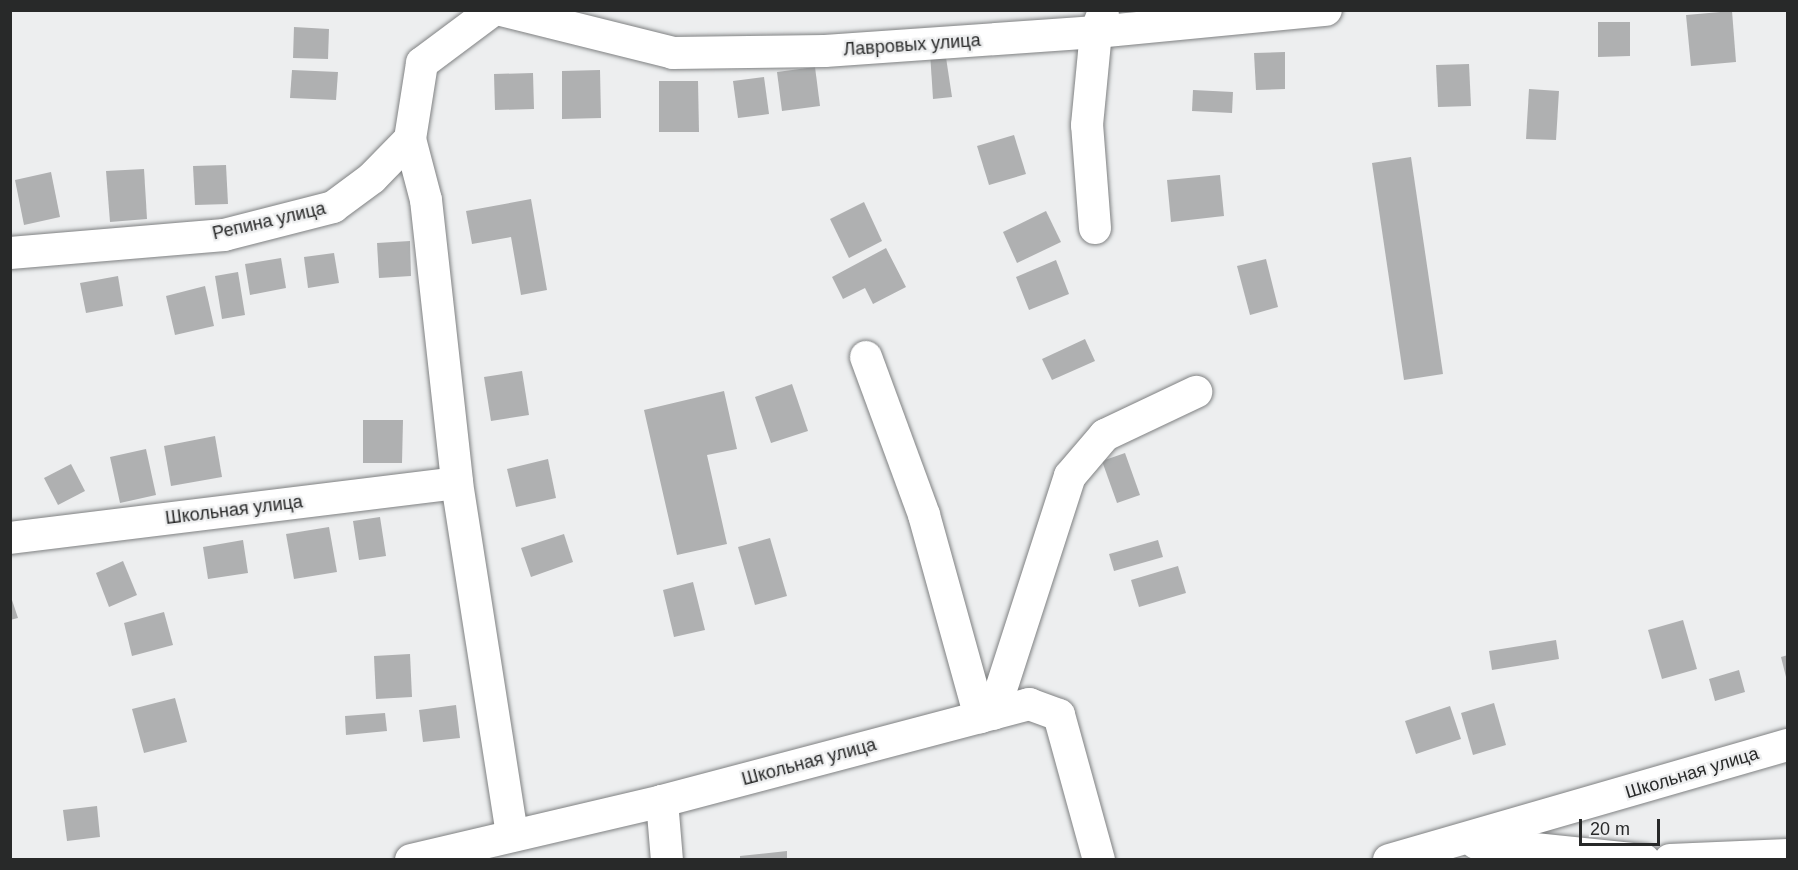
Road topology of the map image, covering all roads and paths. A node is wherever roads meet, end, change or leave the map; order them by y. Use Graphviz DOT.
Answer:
graph roads {
  1 [pos="493,10"];
  2 [pos="501,10"];
  3 [pos="1326,10"];
  4 [pos="1100,22"];
  5 [pos="410,139"];
  6 [pos="1095,228"];
  7 [pos="10,253"];
  8 [pos="866,357"];
  9 [pos="1196,392"];
  10 [pos="457,483"];
  11 [pos="10,538"];
  12 [pos="986,715"];
  13 [pos="1788,745"];
  14 [pos="662,801"];
  15 [pos="512,835"];
  16 [pos="1460,842"];
  17 [pos="1788,855"];
  18 [pos="411,860"];
  19 [pos="667,860"];
  20 [pos="1100,860"];
  21 [pos="1389,860"];
  22 [pos="1644,860"];
  23 [pos="1670,860"];
  1 -- 5 [label="street"];
  2 -- 4 [label="street, Лавровых улица"];
  3 -- 4 [label="street, Лавровых улица"];
  4 -- 6 [label="street"];
  5 -- 7 [label="street, Репина улица"];
  5 -- 10 [label="street"];
  8 -- 12 [label="street"];
  9 -- 12 [label="street"];
  10 -- 11 [label="street, Школьная улица"];
  10 -- 15 [label="street"];
  12 -- 14 [label="street, Школьная улица"];
  12 -- 20 [label="street, Школьная улица"];
  13 -- 16 [label="street, Школьная улица"];
  14 -- 15 [label="street, Школьная улица"];
  14 -- 19 [label="street"];
  15 -- 18 [label="street, Школьная улица"];
  16 -- 21 [label="street, Школьная улица"];
  16 -- 22 [label="street"];
  17 -- 23 [label="street"];
}
